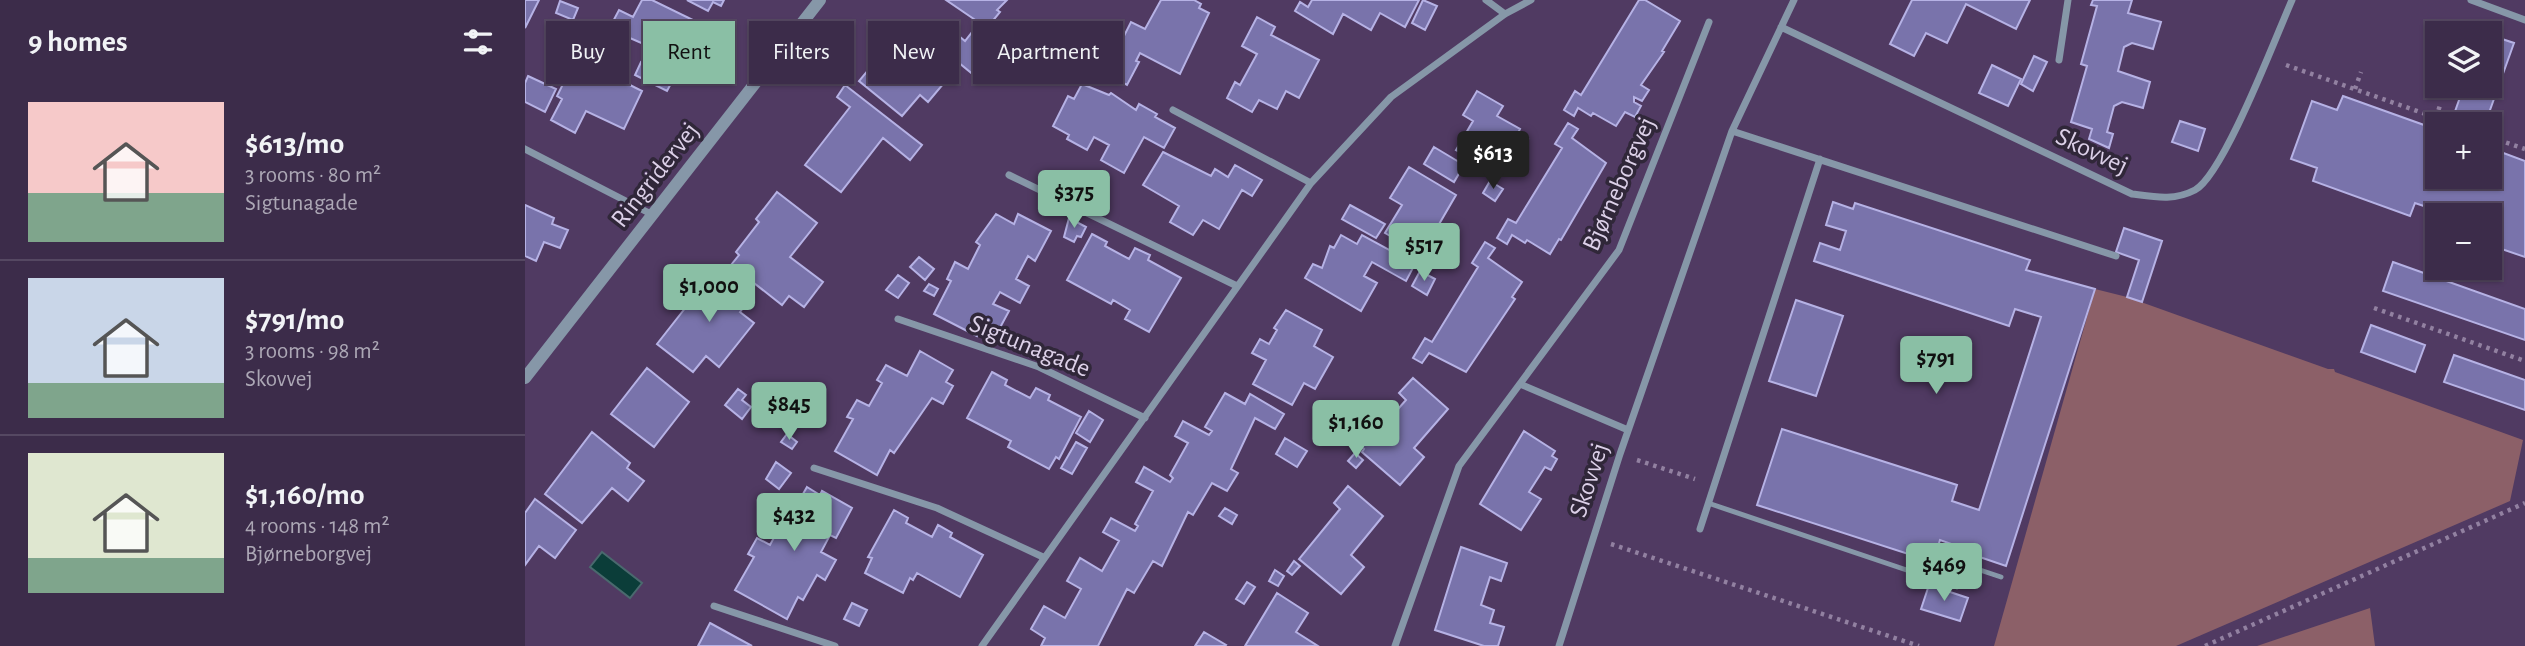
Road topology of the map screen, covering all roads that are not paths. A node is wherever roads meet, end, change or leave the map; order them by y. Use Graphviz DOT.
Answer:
graph roads {
  1 [pos="820,0"];
  2 [pos="1486,0"];
  3 [pos="1531,0"];
  4 [pos="1794,0"];
  5 [pos="2068,0"];
  6 [pos="2292,0"];
  7 [pos="2471,0"];
  8 [pos="1505,14"];
  9 [pos="2525,20"];
  10 [pos="1709,22"];
  11 [pos="1781,27"];
  12 [pos="2059,60"];
  13 [pos="1173,110"];
  14 [pos="1732,131"];
  15 [pos="525,149"];
  16 [pos="1820,159"];
  17 [pos="1009,175"];
  18 [pos="1311,183"];
  19 [pos="654,215"];
  20 [pos="2116,256"];
  21 [pos="1237,286"];
  22 [pos="898,319"];
  23 [pos="525,377"];
  24 [pos="1520,384"];
  25 [pos="1145,418"];
  26 [pos="1628,430"];
  27 [pos="814,468"];
  28 [pos="1708,503"];
  29 [pos="1700,528"];
  30 [pos="1043,557"];
  31 [pos="2001,577"];
  32 [pos="714,606"];
  33 [pos="835,646"];
  34 [pos="982,646"];
  35 [pos="1395,646"];
  36 [pos="1559,646"];
  1 -- 19 [label="street, Ringridervej"];
  2 -- 8 [label="street"];
  3 -- 8 [label="street"];
  4 -- 11 [label="street, Skovvej"];
  5 -- 12 [label="street"];
  6 -- 11 [label="street, Skovvej"];
  7 -- 9 [label="street"];
  8 -- 18 [label="street"];
  10 -- 24 [label="street, Bjørneborgvej"];
  11 -- 14 [label="street, Skovvej"];
  13 -- 18 [label="street"];
  14 -- 16 [label="street"];
  14 -- 26 [label="street, Skovvej"];
  15 -- 19 [label="street"];
  16 -- 20 [label="street"];
  16 -- 28 [label="street"];
  17 -- 21 [label="street"];
  18 -- 21 [label="street"];
  19 -- 23 [label="street, Ringridervej"];
  21 -- 25 [label="street"];
  22 -- 25 [label="street, Sigtunagade"];
  24 -- 26 [label="street"];
  24 -- 35 [label="street, Bjørneborgvej"];
  25 -- 30 [label="street"];
  26 -- 36 [label="street, Skovvej"];
  27 -- 30 [label="street"];
  28 -- 29 [label="street"];
  28 -- 31 [label="lane"];
  30 -- 34 [label="street"];
  32 -- 33 [label="street"];
}
